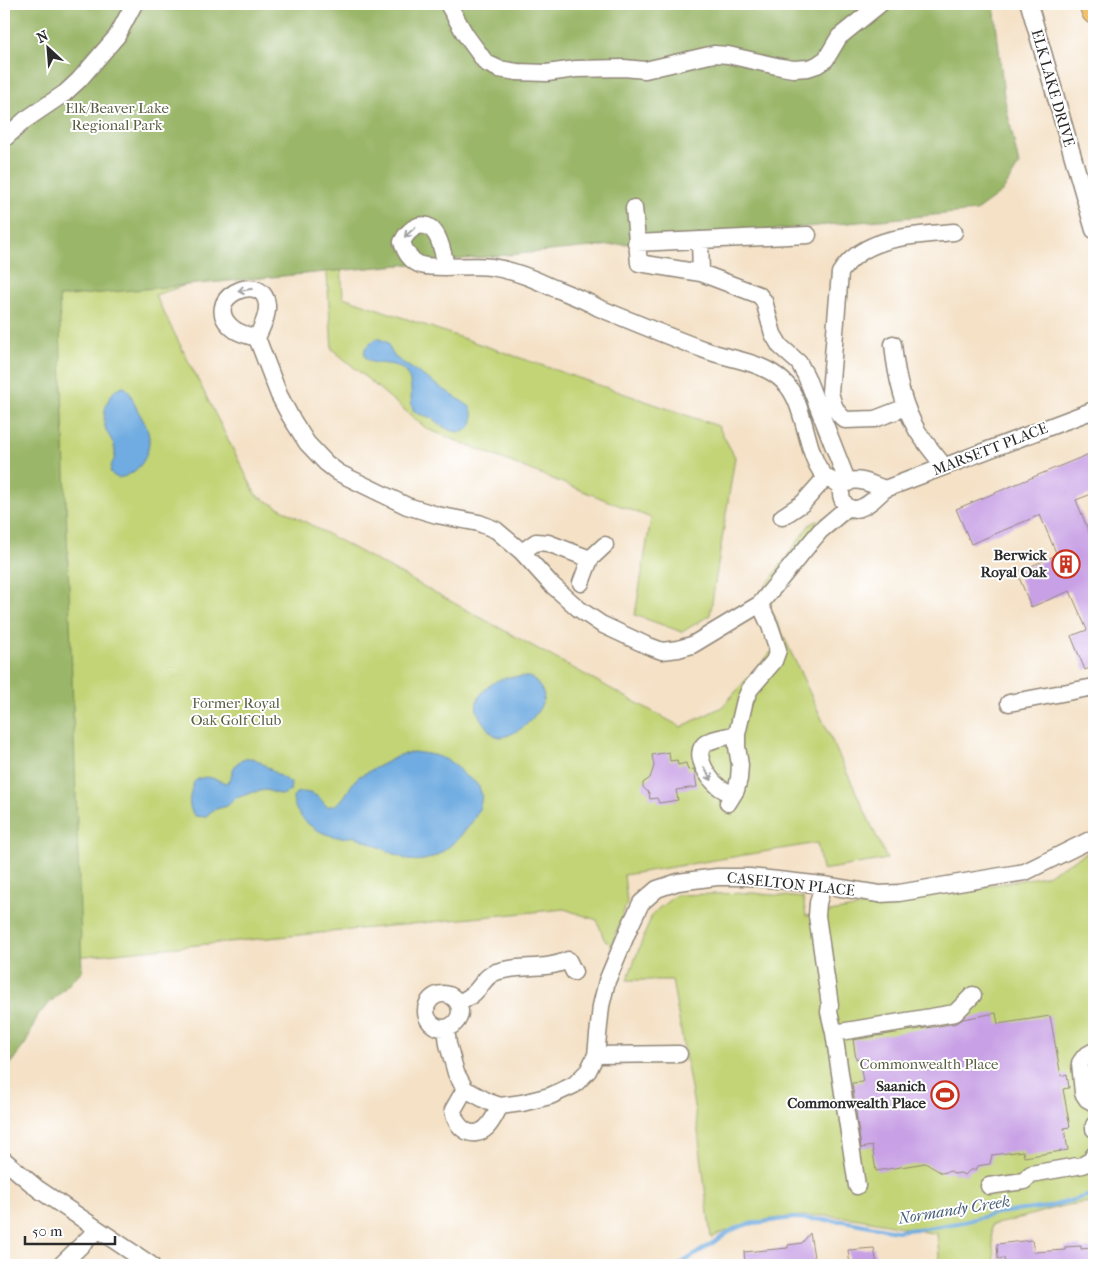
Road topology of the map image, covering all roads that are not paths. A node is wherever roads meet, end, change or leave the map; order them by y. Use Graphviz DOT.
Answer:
graph roads {
  1 [pos="134,4"];
  2 [pos="448,4"];
  3 [pos="880,4"];
  4 [pos="1030,4"];
  5 [pos="1092,4"];
  6 [pos="1094,12"];
  7 [pos="4,139"];
  8 [pos="634,208"];
  9 [pos="1094,230"];
  10 [pos="954,232"];
  11 [pos="808,235"];
  12 [pos="700,240"];
  13 [pos="636,243"];
  14 [pos="446,266"];
  15 [pos="702,273"];
  16 [pos="257,338"];
  17 [pos="893,344"];
  18 [pos="906,407"];
  19 [pos="1094,410"];
  20 [pos="944,466"];
  21 [pos="826,477"];
  22 [pos="845,484"];
  23 [pos="885,489"];
  24 [pos="848,507"];
  25 [pos="782,518"];
  26 [pos="605,545"];
  27 [pos="522,552"];
  28 [pos="590,559"];
  29 [pos="581,583"];
  30 [pos="760,604"];
  31 [pos="1094,687"];
  32 [pos="1009,703"];
  33 [pos="737,734"];
  34 [pos="1094,838"];
  35 [pos="822,885"];
  36 [pos="574,972"];
  37 [pos="973,996"];
  38 [pos="458,1003"];
  39 [pos="446,1028"];
  40 [pos="834,1033"];
  41 [pos="1094,1051"];
  42 [pos="679,1054"];
  43 [pos="596,1056"];
  44 [pos="465,1089"];
  45 [pos="1094,1103"];
  46 [pos="500,1106"];
  47 [pos="1094,1125"];
  48 [pos="1094,1129"];
  49 [pos="1094,1155"];
  50 [pos="4,1160"];
  51 [pos="857,1186"];
  52 [pos="989,1186"];
  53 [pos="98,1229"];
  54 [pos="61,1265"];
  55 [pos="151,1265"];
  1 -- 7 [label="street"];
  2 -- 3 [label="street"];
  4 -- 9 [label="street, ELK LAKE DRIVE"];
  5 -- 6 [label="highway"];
  8 -- 13 [label="street"];
  10 -- 18 [label="street"];
  11 -- 12 [label="street"];
  12 -- 13 [label="street"];
  12 -- 15 [label="street"];
  13 -- 15 [label="street"];
  14 -- 21 [label="street"];
  15 -- 22 [label="street"];
  16 -- 27 [label="street"];
  17 -- 18 [label="street"];
  18 -- 20 [label="street"];
  19 -- 20 [label="street, MARSETT PLACE"];
  20 -- 23 [label="street, MARSETT PLACE"];
  21 -- 22 [label="street"];
  21 -- 25 [label="street"];
  22 -- 23 [label="street"];
  22 -- 24 [label="street"];
  23 -- 24 [label="street, MARSETT PLACE"];
  24 -- 30 [label="street"];
  26 -- 28 [label="street"];
  27 -- 28 [label="street"];
  27 -- 30 [label="street"];
  28 -- 29 [label="street"];
  30 -- 33 [label="street"];
  31 -- 32 [label="street"];
  33 -- 33 [label="street, one-way"];
  34 -- 35 [label="street, CASELTON PLACE"];
  35 -- 40 [label="street"];
  35 -- 43 [label="street, CASELTON PLACE"];
  36 -- 38 [label="street"];
  37 -- 40 [label="street"];
  38 -- 39 [label="street"];
  38 -- 39 [label="street"];
  39 -- 44 [label="street"];
  40 -- 51 [label="street"];
  41 -- 45 [label="street"];
  42 -- 43 [label="street"];
  43 -- 46 [label="street, CASELTON PLACE"];
  44 -- 46 [label="street"];
  44 -- 46 [label="street"];
  47 -- 48 [label="street"];
  49 -- 52 [label="street"];
  50 -- 53 [label="street"];
  53 -- 54 [label="street"];
  53 -- 55 [label="street"];
}
